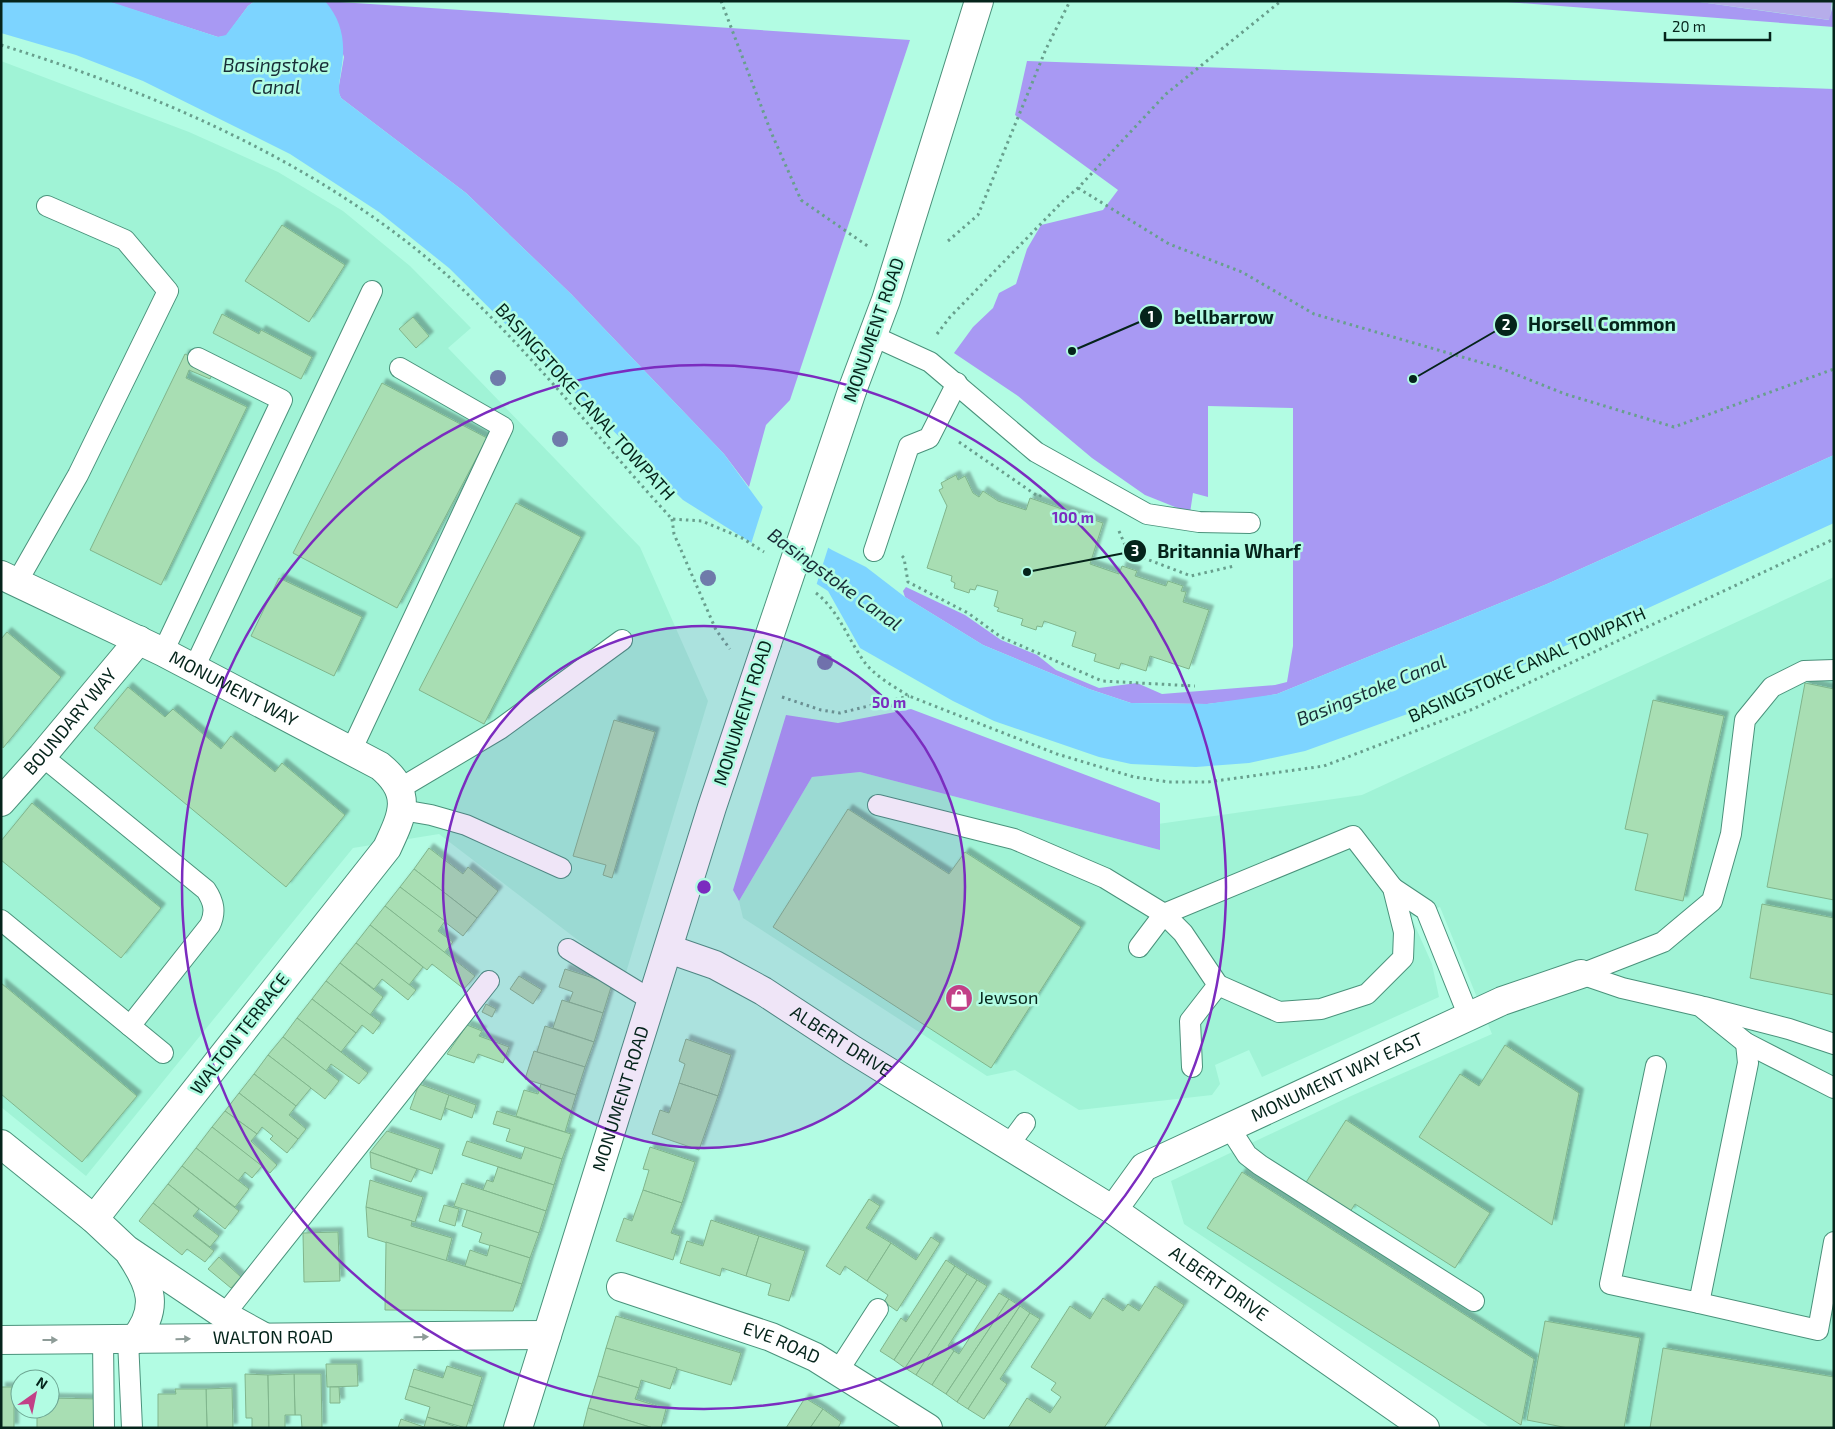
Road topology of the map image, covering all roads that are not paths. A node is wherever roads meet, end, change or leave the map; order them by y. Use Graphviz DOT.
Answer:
graph roads {
  1 [pos="979,1"];
  2 [pos="47,206"];
  3 [pos="372,291"];
  4 [pos="873,336"];
  5 [pos="198,358"];
  6 [pos="400,368"];
  7 [pos="957,384"];
  8 [pos="1250,524"];
  9 [pos="876,547"];
  10 [pos="9,579"];
  11 [pos="622,640"];
  12 [pos="151,646"];
  13 [pos="194,668"];
  14 [pos="1834,670"];
  15 [pos="351,751"];
  16 [pos="42,756"];
  17 [pos="400,800"];
  18 [pos="1,802"];
  19 [pos="878,805"];
  20 [pos="561,868"];
  21 [pos="1393,888"];
  22 [pos="1164,914"];
  23 [pos="1,920"];
  24 [pos="1139,947"];
  25 [pos="568,949"];
  26 [pos="669,949"];
  27 [pos="1581,974"];
  28 [pos="489,981"];
  29 [pos="1218,985"];
  30 [pos="653,1001"];
  31 [pos="1700,1006"];
  32 [pos="1469,1017"];
  33 [pos="130,1026"];
  34 [pos="1746,1043"];
  35 [pos="1834,1044"];
  36 [pos="163,1053"];
  37 [pos="1656,1066"];
  38 [pos="1192,1067"];
  39 [pos="1834,1088"];
  40 [pos="1025,1123"];
  41 [pos="1229,1128"];
  42 [pos="1,1144"];
  43 [pos="1008,1146"];
  44 [pos="1113,1210"];
  45 [pos="94,1219"];
  46 [pos="1834,1242"];
  47 [pos="126,1249"];
  48 [pos="621,1286"];
  49 [pos="1474,1301"];
  50 [pos="1699,1303"];
  51 [pos="878,1309"];
  52 [pos="224,1315"];
  53 [pos="1826,1331"];
  54 [pos="547,1335"];
  55 [pos="265,1338"];
  56 [pos="1,1340"];
  57 [pos="122,1340"];
  58 [pos="838,1371"];
  59 [pos="104,1428"];
  60 [pos="132,1428"];
  61 [pos="518,1428"];
  62 [pos="928,1428"];
  63 [pos="1425,1428"];
  1 -- 4 [label="street, MONUMENT ROAD"];
  2 -- 10 [label="lane"];
  3 -- 13 [label="lane"];
  4 -- 7 [label="lane"];
  4 -- 26 [label="street, MONUMENT ROAD, bridge"];
  5 -- 12 [label="lane"];
  6 -- 15 [label="lane"];
  7 -- 8 [label="lane"];
  7 -- 9 [label="lane"];
  10 -- 12 [label="street, MONUMENT WAY"];
  11 -- 17 [label="lane"];
  12 -- 13 [label="street, MONUMENT WAY"];
  12 -- 16 [label="street, BOUNDARY WAY"];
  13 -- 15 [label="street, MONUMENT WAY"];
  14 -- 27 [label="lane"];
  15 -- 17 [label="street, MONUMENT WAY"];
  16 -- 18 [label="street, BOUNDARY WAY"];
  16 -- 33 [label="lane"];
  17 -- 20 [label="lane"];
  17 -- 45 [label="street, WALTON TERRACE"];
  19 -- 22 [label="lane"];
  21 -- 22 [label="lane"];
  21 -- 29 [label="lane"];
  21 -- 32 [label="lane"];
  22 -- 24 [label="lane"];
  22 -- 29 [label="lane"];
  23 -- 33 [label="lane"];
  25 -- 30 [label="lane"];
  26 -- 30 [label="street, MONUMENT ROAD"];
  26 -- 43 [label="street, ALBERT DRIVE"];
  27 -- 31 [label="lane"];
  27 -- 32 [label="street, MONUMENT WAY EAST"];
  28 -- 52 [label="lane"];
  29 -- 38 [label="lane"];
  30 -- 54 [label="street, MONUMENT ROAD"];
  31 -- 34 [label="lane"];
  31 -- 35 [label="lane"];
  32 -- 41 [label="street, MONUMENT WAY EAST"];
  33 -- 36 [label="lane"];
  34 -- 39 [label="lane"];
  34 -- 50 [label="lane"];
  37 -- 50 [label="lane"];
  40 -- 43 [label="lane"];
  41 -- 44 [label="street, MONUMENT WAY EAST"];
  41 -- 49 [label="lane"];
  42 -- 45 [label="street"];
  43 -- 44 [label="street, ALBERT DRIVE"];
  44 -- 63 [label="street, ALBERT DRIVE"];
  45 -- 47 [label="street"];
  46 -- 53 [label="lane"];
  47 -- 52 [label="street"];
  47 -- 57 [label="street"];
  48 -- 58 [label="street, EVE ROAD"];
  50 -- 53 [label="lane"];
  51 -- 58 [label="lane"];
  52 -- 55 [label="street"];
  55 -- 54 [label="street, WALTON ROAD, one-way"];
  54 -- 61 [label="street, MONUMENT ROAD"];
  57 -- 55 [label="street, WALTON ROAD, one-way"];
  56 -- 57 [label="street, WALTON ROAD, one-way"];
  57 -- 59 [label="lane"];
  57 -- 60 [label="lane"];
  58 -- 62 [label="street, EVE ROAD"];
}
